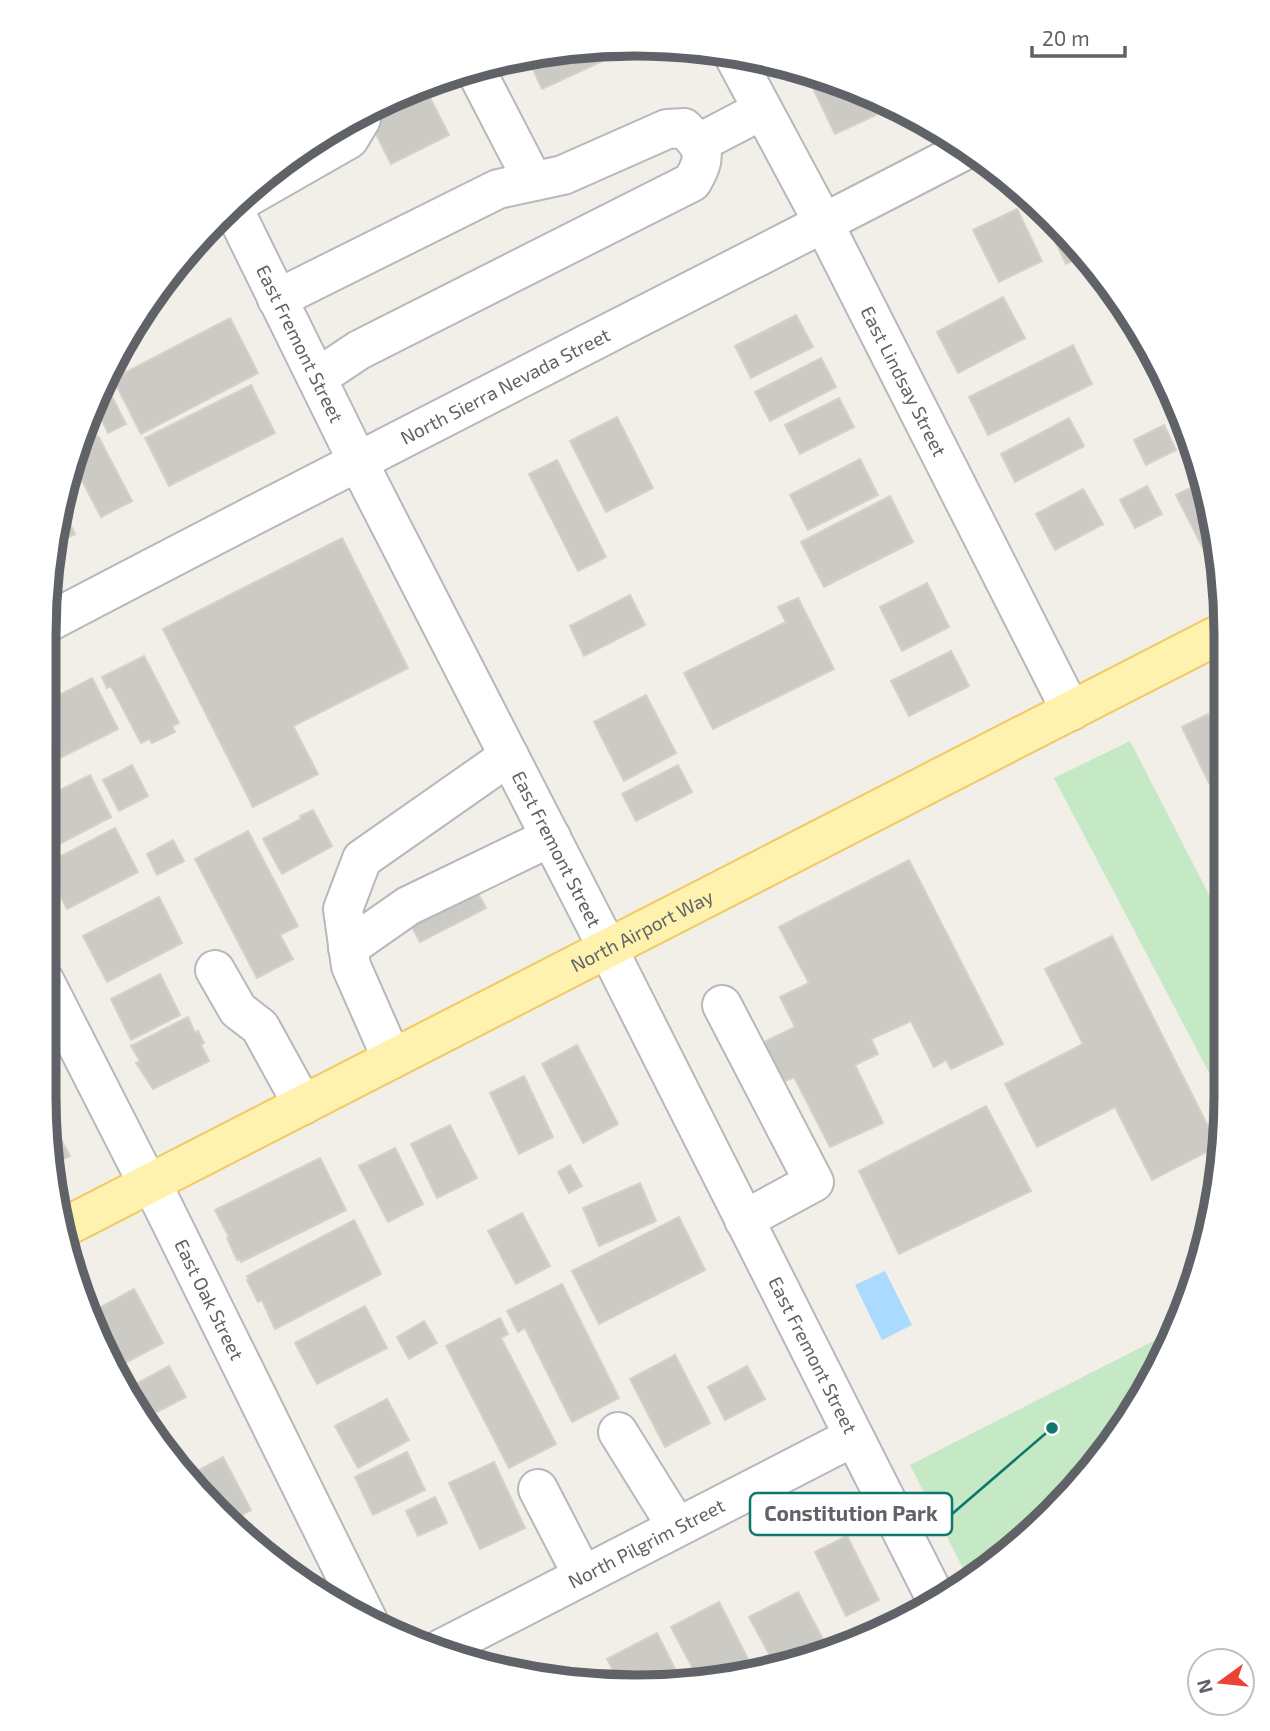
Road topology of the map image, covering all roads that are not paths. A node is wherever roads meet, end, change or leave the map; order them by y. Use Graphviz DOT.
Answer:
graph roads {
  1 [pos="739,66"];
  2 [pos="480,78"];
  3 [pos="762,110"];
  4 [pos="355,129"];
  5 [pos="699,143"];
  6 [pos="957,154"];
  7 [pos="280,178"];
  8 [pos="533,181"];
  9 [pos="237,216"];
  10 [pos="824,224"];
  11 [pos="277,299"];
  12 [pos="317,378"];
  13 [pos="357,460"];
  14 [pos="56,618"];
  15 [pos="1214,637"];
  16 [pos="1071,711"];
  17 [pos="509,756"];
  18 [pos="551,837"];
  19 [pos="348,948"];
  20 [pos="608,949"];
  21 [pos="215,971"];
  22 [pos="56,1004"];
  23 [pos="722,1005"];
  24 [pos="392,1059"];
  25 [pos="303,1105"];
  26 [pos="148,1184"];
  27 [pos="744,1220"];
  28 [pos="71,1224"];
  29 [pos="618,1432"];
  30 [pos="853,1437"];
  31 [pos="538,1489"];
  32 [pos="677,1527"];
  33 [pos="583,1576"];
  34 [pos="932,1592"];
  35 [pos="360,1605"];
  36 [pos="449,1644"];
  1 -- 3 [label="street, East Lindsay Street"];
  2 -- 8 [label="street"];
  3 -- 5 [label="street"];
  3 -- 10 [label="street, East Lindsay Street"];
  4 -- 7 [label="street"];
  5 -- 8 [label="street"];
  5 -- 12 [label="street"];
  6 -- 10 [label="street, North Sierra Nevada Street"];
  8 -- 11 [label="street"];
  9 -- 11 [label="street, East Fremont Street"];
  10 -- 13 [label="street, North Sierra Nevada Street"];
  10 -- 16 [label="street, East Lindsay Street"];
  11 -- 12 [label="street, East Fremont Street"];
  12 -- 13 [label="street, East Fremont Street"];
  13 -- 14 [label="street, North Sierra Nevada Street"];
  13 -- 17 [label="street, East Fremont Street"];
  15 -- 16 [label="main road, North Airport Way"];
  16 -- 20 [label="main road, North Airport Way"];
  17 -- 18 [label="street, East Fremont Street"];
  17 -- 19 [label="street"];
  18 -- 19 [label="street"];
  18 -- 20 [label="street, East Fremont Street"];
  19 -- 24 [label="street"];
  20 -- 24 [label="main road, North Airport Way"];
  20 -- 27 [label="street, East Fremont Street"];
  21 -- 25 [label="street"];
  22 -- 26 [label="street, East Oak Street"];
  23 -- 27 [label="street"];
  24 -- 25 [label="main road, North Airport Way"];
  25 -- 26 [label="main road, North Airport Way"];
  26 -- 28 [label="main road, North Airport Way"];
  26 -- 35 [label="street, East Oak Street"];
  27 -- 30 [label="street, East Fremont Street"];
  29 -- 32 [label="street"];
  30 -- 32 [label="street, North Pilgrim Street"];
  30 -- 34 [label="street, East Fremont Street"];
  31 -- 33 [label="street"];
  32 -- 33 [label="street, North Pilgrim Street"];
  33 -- 36 [label="street, North Pilgrim Street"];
}
